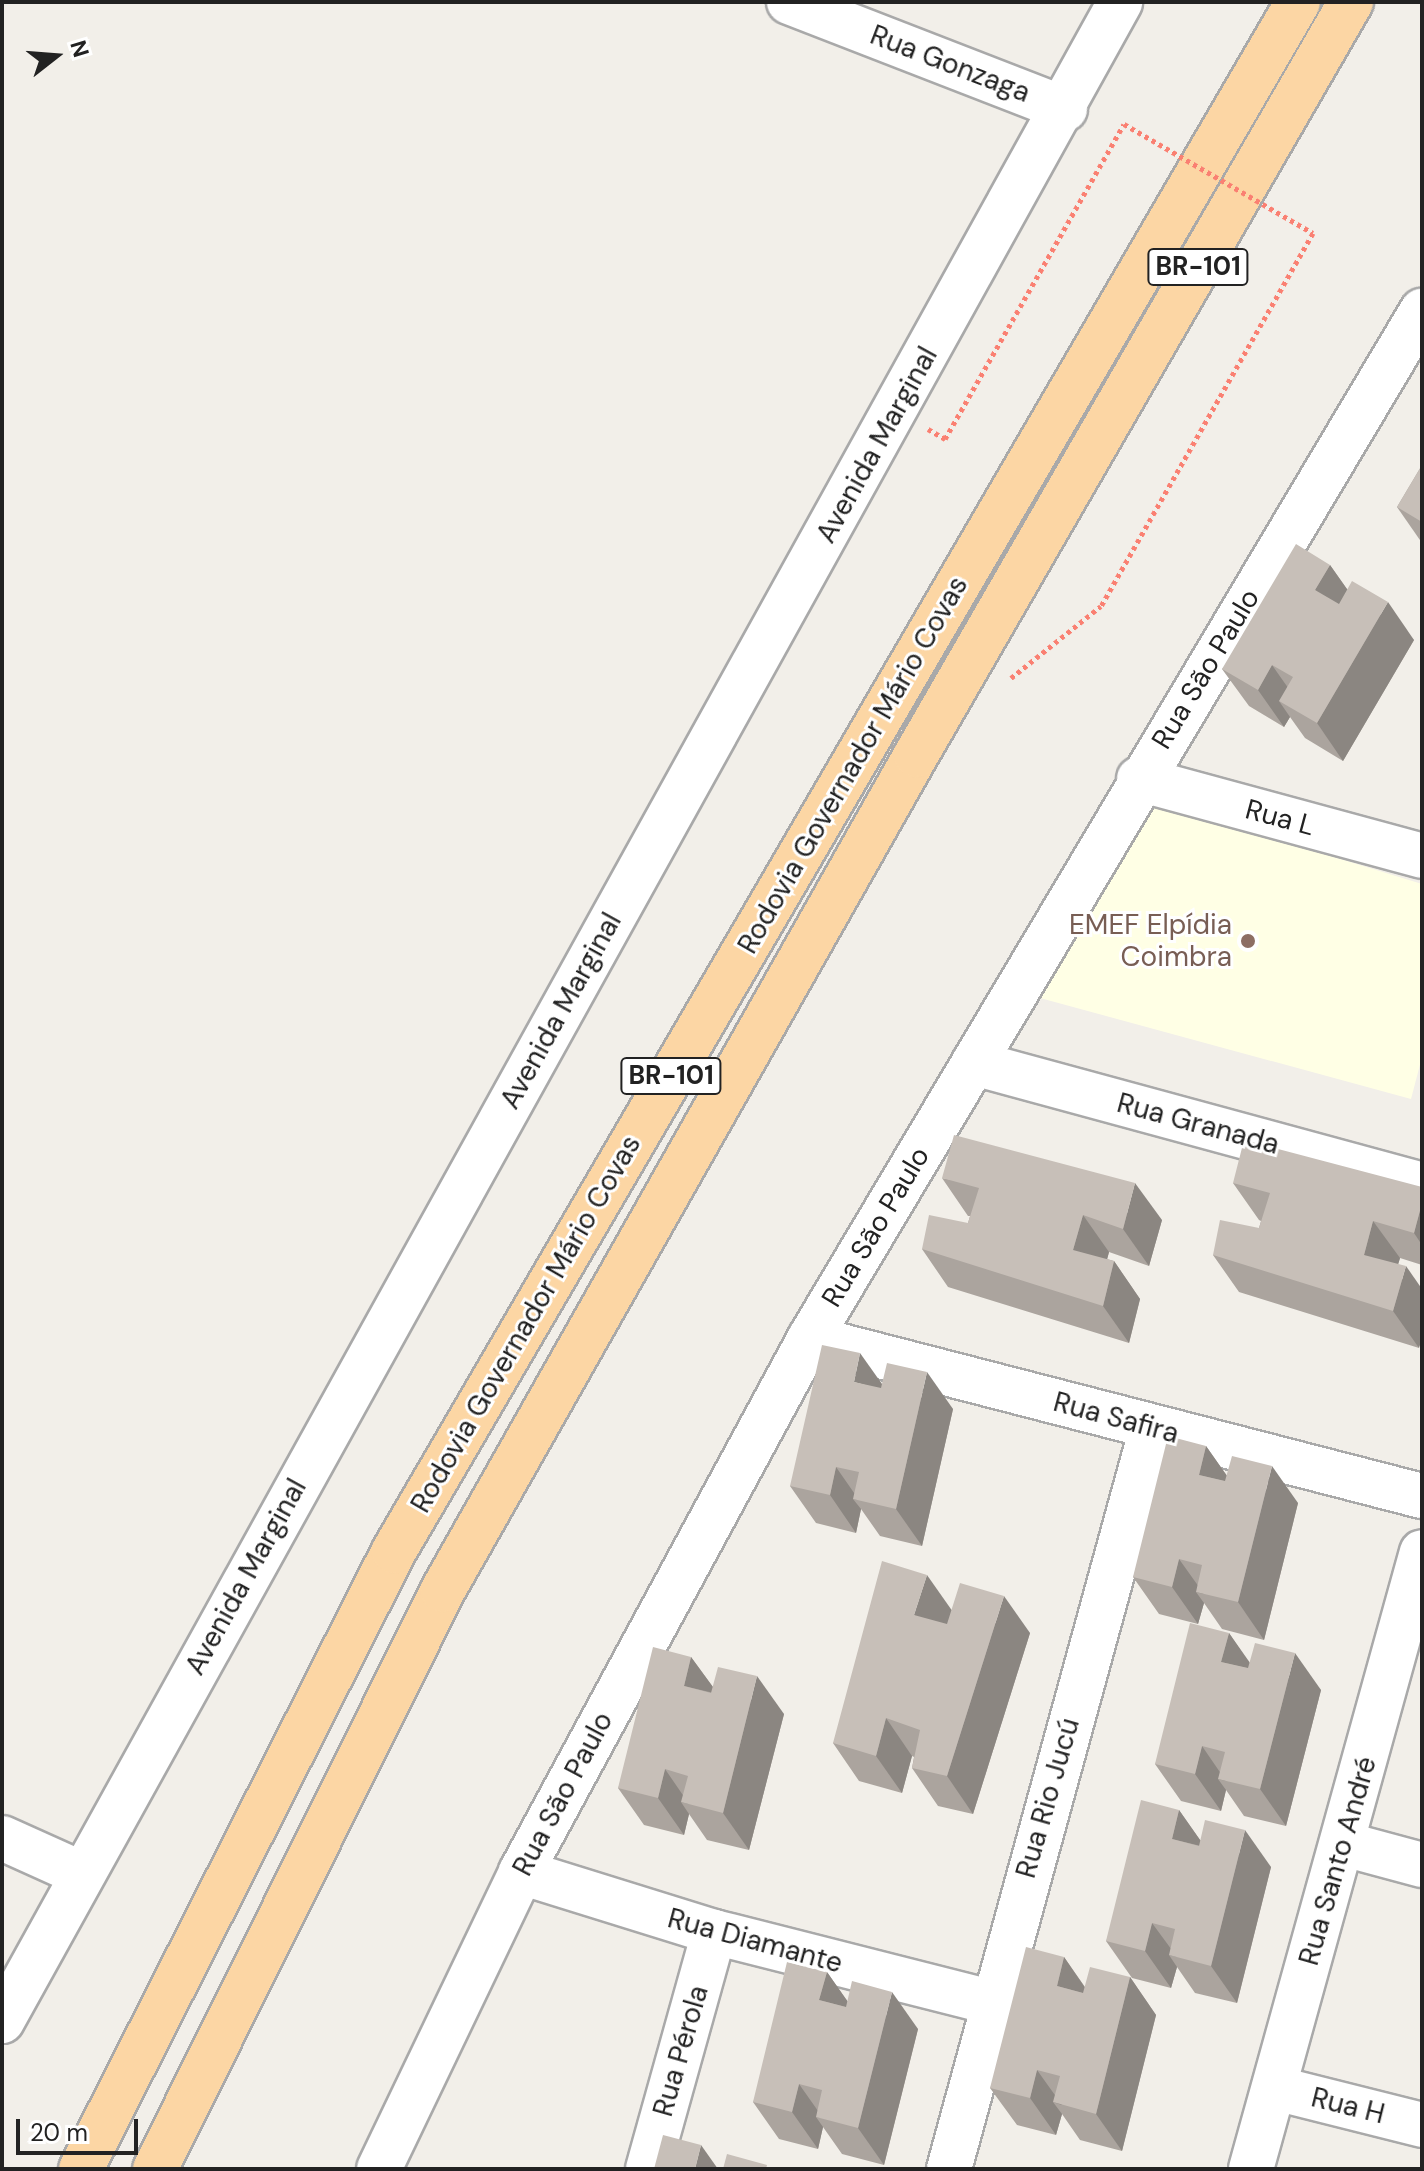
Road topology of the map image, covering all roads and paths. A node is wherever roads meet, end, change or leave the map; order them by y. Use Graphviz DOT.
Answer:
graph roads {
  1 [pos="789,2"];
  2 [pos="1120,2"];
  3 [pos="1298,2"];
  4 [pos="1349,7"];
  5 [pos="1065,109"];
  6 [pos="1422,311"];
  7 [pos="1411,354"];
  8 [pos="928,429"];
  9 [pos="1101,606"];
  10 [pos="1139,779"];
  11 [pos="1422,856"];
  12 [pos="974,1063"];
  13 [pos="1422,1185"];
  14 [pos="810,1338"];
  15 [pos="1152,1428"];
  16 [pos="1422,1496"];
  17 [pos="1422,1552"];
  18 [pos="2,1838"];
  19 [pos="1344,1844"];
  20 [pos="1422,1865"];
  21 [pos="521,1872"];
  22 [pos="82,1874"];
  23 [pos="714,1932"];
  24 [pos="990,2002"];
  25 [pos="2,2021"];
  26 [pos="1275,2088"];
  27 [pos="1422,2125"];
  28 [pos="954,2168"];
  29 [pos="81,2169"];
  30 [pos="155,2169"];
  31 [pos="379,2169"];
  32 [pos="648,2169"];
  33 [pos="1251,2169"];
  1 -- 5 [label="street, Rua Gonzaga"];
  2 -- 5 [label="street, Avenida Marginal"];
  3 -- 29 [label="main road, Rodovia Governador Mário Covas / BR-101"];
  4 -- 30 [label="main road, Rodovia Governador Mário Covas / BR-101"];
  5 -- 22 [label="street, Avenida Marginal"];
  6 -- 7 [label="street, Rua São Paulo"];
  7 -- 10 [label="street, Rua São Paulo"];
  8 -- 9 [label="path, bridge"];
  10 -- 11 [label="street, Rua L"];
  10 -- 12 [label="street, Rua São Paulo"];
  12 -- 13 [label="street, Rua Granada"];
  12 -- 14 [label="street, Rua São Paulo"];
  14 -- 15 [label="street, Rua Safira"];
  14 -- 21 [label="street, Rua São Paulo"];
  15 -- 16 [label="street, Rua Safira"];
  15 -- 24 [label="street, Rua Rio Jucú"];
  17 -- 19 [label="street, Rua Santo André"];
  18 -- 22 [label="street"];
  19 -- 20 [label="street"];
  19 -- 26 [label="street, Rua Santo André"];
  21 -- 23 [label="street, Rua Diamante"];
  21 -- 31 [label="street, Rua São Paulo"];
  22 -- 25 [label="street, Avenida Marginal"];
  23 -- 24 [label="street, Rua Diamante"];
  23 -- 32 [label="street, Rua Pérola"];
  24 -- 28 [label="street, Rua Rio Jucú"];
  26 -- 27 [label="street, Rua H"];
  26 -- 33 [label="street, Rua Santo André"];
}
